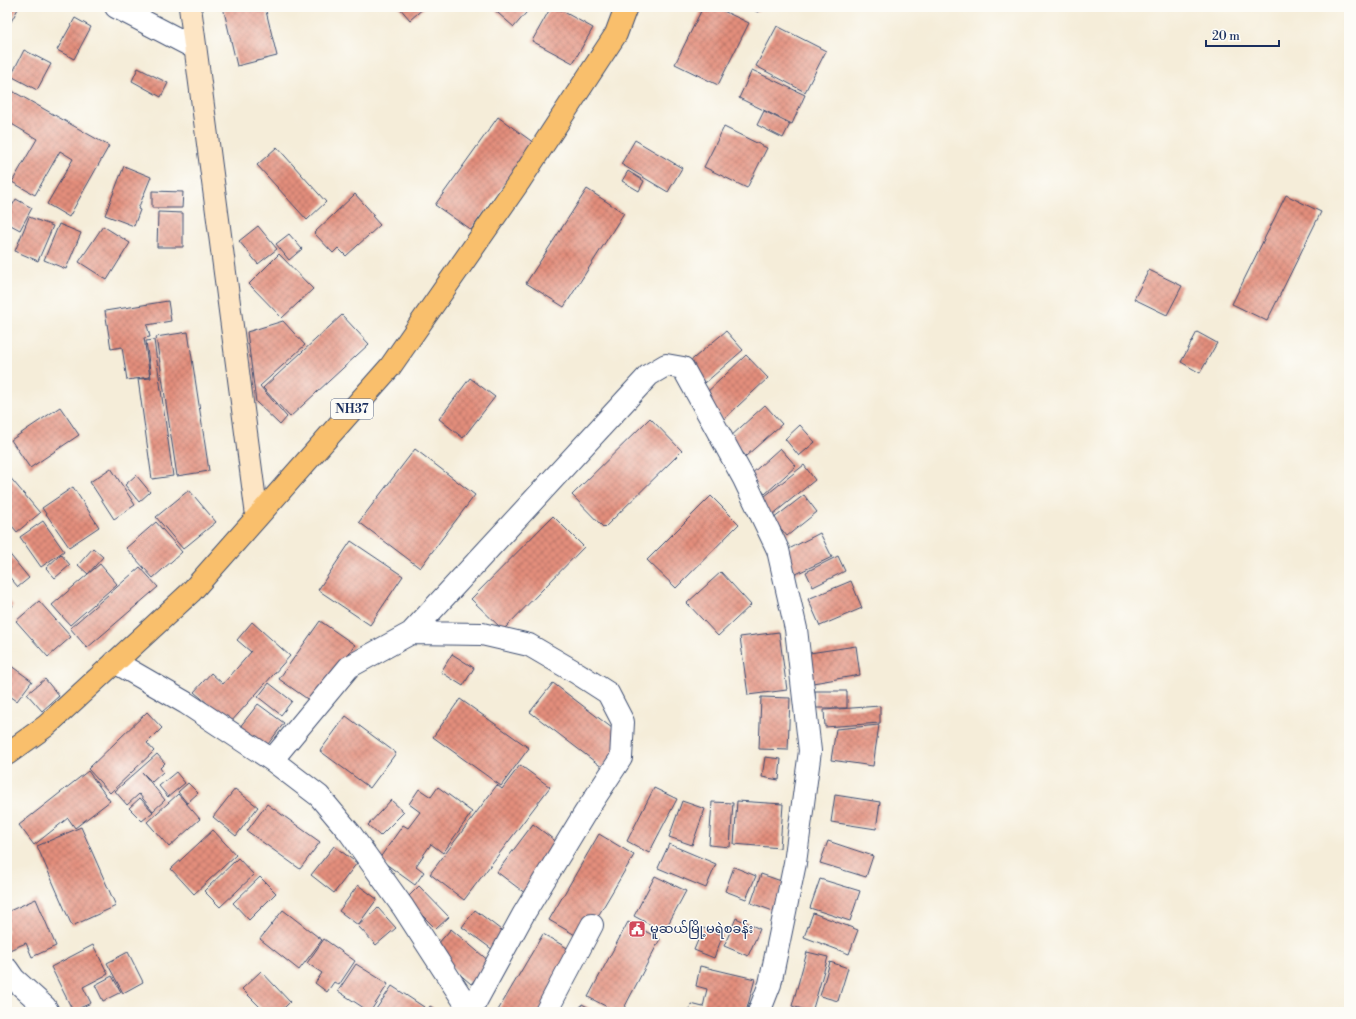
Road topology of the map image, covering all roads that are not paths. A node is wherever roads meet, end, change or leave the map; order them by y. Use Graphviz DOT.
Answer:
graph roads {
  1 [pos="116,7"];
  2 [pos="190,7"];
  3 [pos="626,7"];
  4 [pos="195,48"];
  5 [pos="258,516"];
  6 [pos="411,633"];
  7 [pos="115,662"];
  8 [pos="7,754"];
  9 [pos="272,760"];
  10 [pos="592,925"];
  11 [pos="7,969"];
  12 [pos="48,1012"];
  13 [pos="470,1012"];
  14 [pos="546,1012"];
  15 [pos="759,1012"];
  1 -- 4 [label="street"];
  2 -- 4 [label="street"];
  3 -- 5 [label="highway, NH37"];
  4 -- 5 [label="street"];
  5 -- 7 [label="highway, NH37"];
  6 -- 9 [label="street"];
  6 -- 13 [label="street"];
  6 -- 15 [label="street"];
  7 -- 8 [label="highway, NH37"];
  7 -- 9 [label="street"];
  9 -- 13 [label="street"];
  10 -- 14 [label="street"];
  11 -- 12 [label="street"];
}
